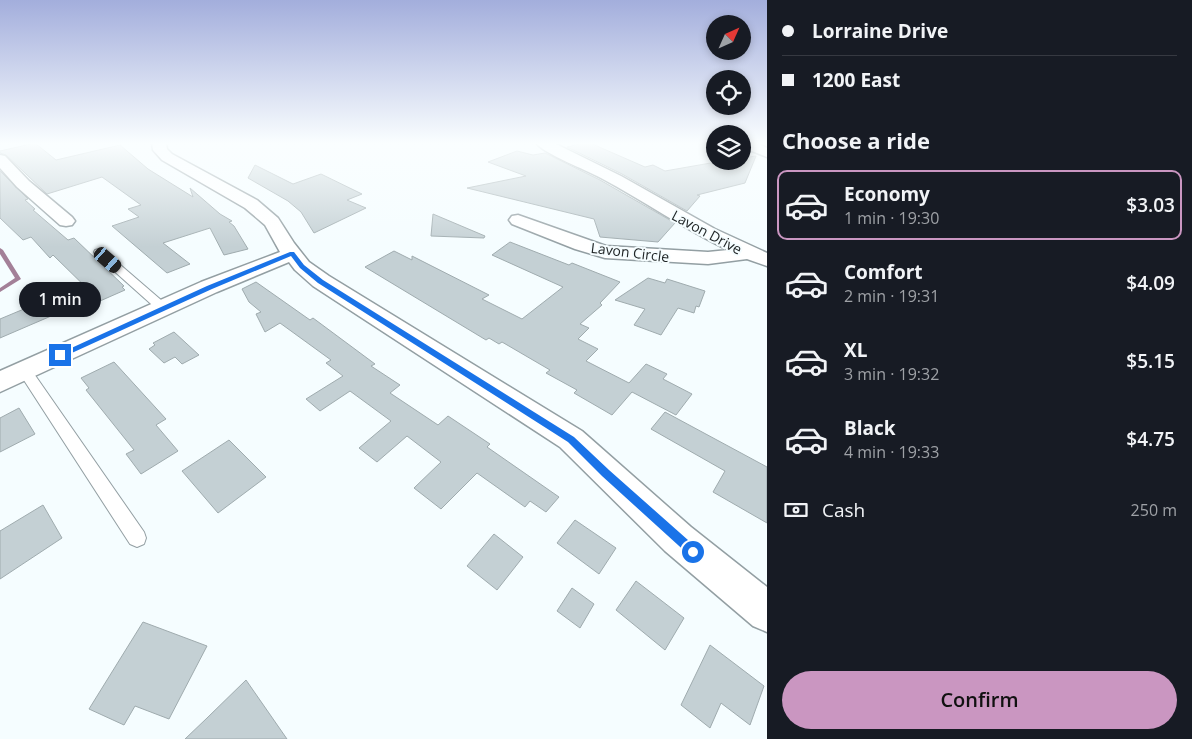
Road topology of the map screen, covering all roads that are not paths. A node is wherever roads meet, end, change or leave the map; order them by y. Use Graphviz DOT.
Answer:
graph roads {
  1 [pos="17,177"];
  2 [pos="204,177"];
  3 [pos="611,177"];
  4 [pos="518,220"];
  5 [pos="66,221"];
  6 [pos="99,252"];
  7 [pos="747,253"];
  8 [pos="292,254"];
  9 [pos="767,260"];
  10 [pos="164,309"];
  11 [pos="25,371"];
  12 [pos="0,382"];
  13 [pos="137,538"];
  14 [pos="767,612"];
  1 -- 5 [label="street"];
  2 -- 8 [label="street"];
  3 -- 7 [label="street, Lavon Drive"];
  4 -- 7 [label="street, Lavon Circle"];
  6 -- 10 [label="lane"];
  7 -- 9 [label="street, Lavon Drive"];
  8 -- 10 [label="street"];
  8 -- 14 [label="street"];
  10 -- 11 [label="street"];
  11 -- 12 [label="street"];
  11 -- 13 [label="lane"];
}
